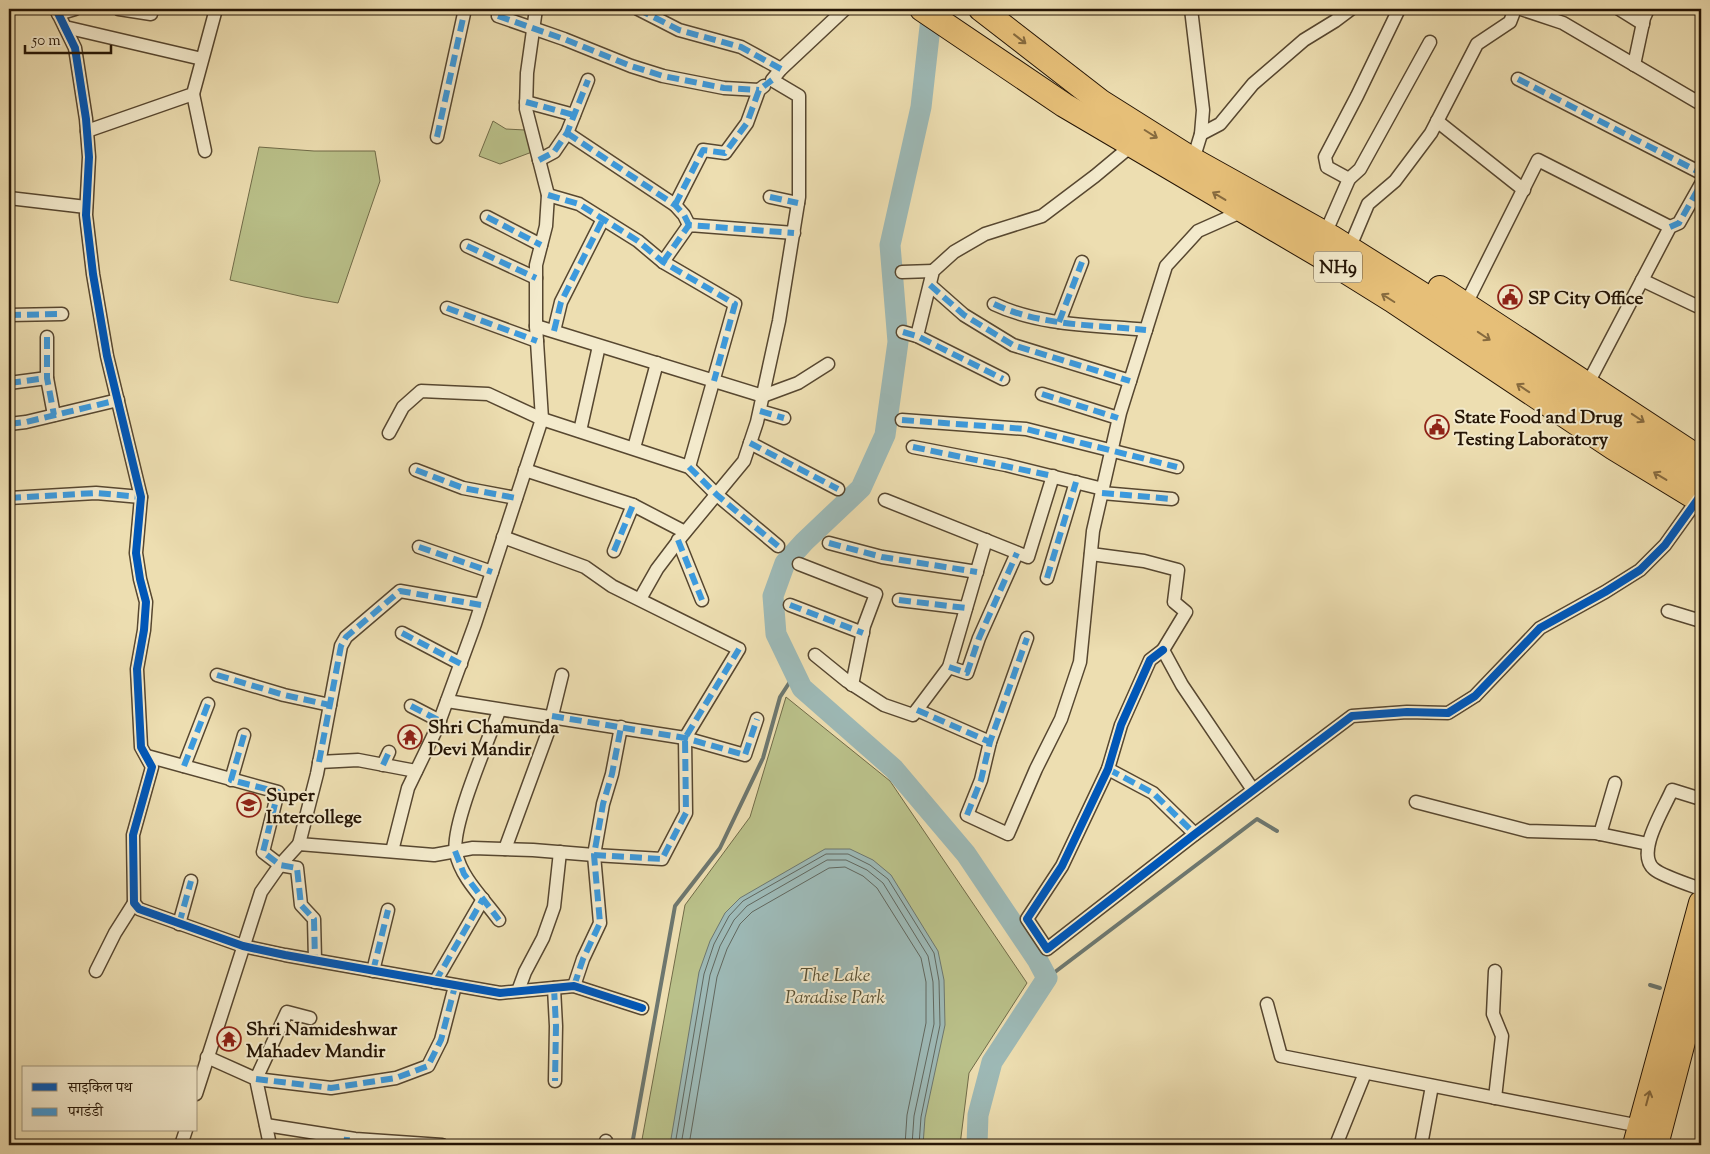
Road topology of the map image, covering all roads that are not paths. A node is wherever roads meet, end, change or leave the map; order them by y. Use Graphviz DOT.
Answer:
graph roads {
  1 [pos="75,9"];
  2 [pos="119,9"];
  3 [pos="216,9"];
  4 [pos="465,9"];
  5 [pos="536,9"];
  6 [pos="638,9"];
  7 [pos="845,9"];
  8 [pos="922,9"];
  9 [pos="981,9"];
  10 [pos="1191,9"];
  11 [pos="1351,9"];
  12 [pos="1399,9"];
  13 [pos="1515,9"];
  14 [pos="1521,9"];
  15 [pos="1619,9"];
  16 [pos="1648,9"];
  17 [pos="57,11"];
  18 [pos="151,14"];
  19 [pos="498,16"];
  20 [pos="1643,24"];
  21 [pos="65,27"];
  22 [pos="533,28"];
  23 [pos="1430,42"];
  24 [pos="202,59"];
  25 [pos="1634,65"];
  26 [pos="781,69"];
  27 [pos="1518,79"];
  28 [pos="588,80"];
  29 [pos="772,80"];
  30 [pos="759,90"];
  31 [pos="193,94"];
  32 [pos="526,102"];
  33 [pos="1701,104"];
  34 [pos="574,115"];
  35 [pos="1437,121"];
  36 [pos="87,131"];
  37 [pos="567,133"];
  38 [pos="1201,134"];
  39 [pos="437,137"];
  40 [pos="1131,146"];
  41 [pos="205,151"];
  42 [pos="539,160"];
  43 [pos="1188,168"];
  44 [pos="1701,174"];
  45 [pos="1349,178"];
  46 [pos="1701,184"];
  47 [pos="1524,190"];
  48 [pos="548,195"];
  49 [pos="770,197"];
  50 [pos="9,198"];
  51 [pos="798,203"];
  52 [pos="675,205"];
  53 [pos="86,208"];
  54 [pos="1243,211"];
  55 [pos="487,217"];
  56 [pos="603,219"];
  57 [pos="689,225"];
  58 [pos="1328,227"];
  59 [pos="1670,227"];
  60 [pos="794,234"];
  61 [pos="1352,241"];
  62 [pos="467,246"];
  63 [pos="541,246"];
  64 [pos="663,262"];
  65 [pos="1082,262"];
  66 [pos="933,271"];
  67 [pos="902,272"];
  68 [pos="536,278"];
  69 [pos="1642,280"];
  70 [pos="930,286"];
  71 [pos="994,304"];
  72 [pos="447,308"];
  73 [pos="1701,308"];
  74 [pos="1462,311"];
  75 [pos="62,314"];
  76 [pos="9,315"];
  77 [pos="1059,322"];
  78 [pos="536,326"];
  79 [pos="1146,330"];
  80 [pos="554,331"];
  81 [pos="903,332"];
  82 [pos="47,336"];
  83 [pos="917,336"];
  84 [pos="537,341"];
  85 [pos="599,346"];
  86 [pos="657,364"];
  87 [pos="828,364"];
  88 [pos="47,378"];
  89 [pos="1002,379"];
  90 [pos="714,381"];
  91 [pos="1130,381"];
  92 [pos="9,383"];
  93 [pos="1583,392"];
  94 [pos="1042,394"];
  95 [pos="763,396"];
  96 [pos="118,400"];
  97 [pos="760,411"];
  98 [pos="54,415"];
  99 [pos="784,418"];
  100 [pos="1118,418"];
  101 [pos="542,419"];
  102 [pos="902,420"];
  103 [pos="9,424"];
  104 [pos="580,431"];
  105 [pos="389,433"];
  106 [pos="750,443"];
  107 [pos="634,448"];
  108 [pos="913,448"];
  109 [pos="1111,451"];
  110 [pos="1701,460"];
  111 [pos="689,467"];
  112 [pos="1177,468"];
  113 [pos="416,470"];
  114 [pos="525,470"];
  115 [pos="1053,476"];
  116 [pos="1076,482"];
  117 [pos="838,489"];
  118 [pos="1102,491"];
  119 [pos="1700,493"];
  120 [pos="717,495"];
  121 [pos="142,497"];
  122 [pos="9,498"];
  123 [pos="516,498"];
  124 [pos="1172,499"];
  125 [pos="885,500"];
  126 [pos="633,505"];
  127 [pos="682,536"];
  128 [pos="503,537"];
  129 [pos="986,540"];
  130 [pos="829,543"];
  131 [pos="778,546"];
  132 [pos="419,547"];
  133 [pos="614,550"];
  134 [pos="1017,553"];
  135 [pos="1091,554"];
  136 [pos="799,564"];
  137 [pos="492,572"];
  138 [pos="976,572"];
  139 [pos="1047,578"];
  140 [pos="640,599"];
  141 [pos="702,600"];
  142 [pos="899,600"];
  143 [pos="481,605"];
  144 [pos="790,605"];
  145 [pos="966,608"];
  146 [pos="1668,612"];
  147 [pos="1701,621"];
  148 [pos="402,633"];
  149 [pos="862,633"];
  150 [pos="1027,638"];
  151 [pos="1163,650"];
  152 [pos="815,655"];
  153 [pos="460,664"];
  154 [pos="949,667"];
  155 [pos="217,675"];
  156 [pos="562,675"];
  157 [pos="852,685"];
  158 [pos="447,702"];
  159 [pos="208,704"];
  160 [pos="330,705"];
  161 [pos="411,706"];
  162 [pos="917,710"];
  163 [pos="499,711"];
  164 [pos="552,716"];
  165 [pos="756,719"];
  166 [pos="440,721"];
  167 [pos="621,727"];
  168 [pos="244,735"];
  169 [pos="685,738"];
  170 [pos="990,742"];
  171 [pos="389,752"];
  172 [pos="147,756"];
  173 [pos="319,762"];
  174 [pos="384,764"];
  175 [pos="184,766"];
  176 [pos="1108,769"];
  177 [pos="416,771"];
  178 [pos="231,780"];
  179 [pos="1615,783"];
  180 [pos="1253,790"];
  181 [pos="1701,799"];
  182 [pos="1416,802"];
  183 [pos="1195,834"];
  184 [pos="1600,834"];
  185 [pos="299,844"];
  186 [pos="1648,844"];
  187 [pos="504,849"];
  188 [pos="392,851"];
  189 [pos="455,851"];
  190 [pos="560,852"];
  191 [pos="594,856"];
  192 [pos="280,865"];
  193 [pos="191,881"];
  194 [pos="1701,889"];
  195 [pos="483,899"];
  196 [pos="134,903"];
  197 [pos="1701,903"];
  198 [pos="388,910"];
  199 [pos="499,920"];
  200 [pos="179,924"];
  201 [pos="243,946"];
  202 [pos="315,960"];
  203 [pos="96,971"];
  204 [pos="373,971"];
  205 [pos="1495,971"];
  206 [pos="1701,973"];
  207 [pos="435,982"];
  208 [pos="455,986"];
  209 [pos="574,986"];
  210 [pos="554,988"];
  211 [pos="518,992"];
  212 [pos="1267,1004"];
  213 [pos="642,1008"];
  214 [pos="310,1018"];
  215 [pos="207,1057"];
  216 [pos="1365,1073"];
  217 [pos="256,1079"];
  218 [pos="554,1081"];
  219 [pos="1432,1086"];
  220 [pos="198,1087"];
  221 [pos="1495,1098"];
  222 [pos="266,1125"];
  223 [pos="185,1132"];
  224 [pos="1638,1136"];
  225 [pos="347,1141"];
  226 [pos="181,1145"];
  227 [pos="270,1145"];
  228 [pos="442,1145"];
  229 [pos="1336,1145"];
  230 [pos="1421,1145"];
  231 [pos="1656,1145"];
  1 -- 17 [label="street"];
  2 -- 18 [label="street"];
  3 -- 24 [label="street"];
  4 -- 39 [label="street"];
  5 -- 22 [label="street"];
  6 -- 26 [label="street"];
  7 -- 26 [label="street"];
  8 -- 40 [label="highway, NH9"];
  9 -- 43 [label="highway, NH9, one-way"];
  10 -- 38 [label="street"];
  11 -- 38 [label="street"];
  12 -- 45 [label="street"];
  13 -- 35 [label="street"];
  14 -- 25 [label="street"];
  15 -- 20 [label="street"];
  16 -- 20 [label="street"];
  17 -- 21 [label="street"];
  19 -- 22 [label="street"];
  20 -- 25 [label="street"];
  21 -- 24 [label="street"];
  21 -- 36 [label="street"];
  22 -- 30 [label="street"];
  22 -- 32 [label="street"];
  23 -- 45 [label="street"];
  24 -- 31 [label="street"];
  25 -- 33 [label="street"];
  26 -- 29 [label="street"];
  27 -- 44 [label="street"];
  28 -- 34 [label="street"];
  29 -- 30 [label="street"];
  29 -- 51 [label="street"];
  30 -- 52 [label="street"];
  31 -- 36 [label="street"];
  31 -- 41 [label="street"];
  32 -- 34 [label="street"];
  32 -- 42 [label="street"];
  34 -- 37 [label="street"];
  35 -- 47 [label="street"];
  35 -- 61 [label="street"];
  36 -- 53 [label="street"];
  37 -- 42 [label="street"];
  37 -- 52 [label="street"];
  38 -- 43 [label="street"];
  40 -- 43 [label="highway, NH9"];
  40 -- 66 [label="street"];
  42 -- 48 [label="street"];
  54 -- 43 [label="highway, NH9, one-way"];
  43 -- 58 [label="highway, NH9"];
  45 -- 58 [label="street"];
  46 -- 59 [label="street"];
  47 -- 59 [label="street"];
  47 -- 74 [label="street"];
  48 -- 56 [label="street"];
  48 -- 63 [label="street"];
  49 -- 51 [label="street"];
  50 -- 53 [label="street"];
  51 -- 60 [label="street"];
  52 -- 57 [label="street"];
  53 -- 96 [label="street"];
  54 -- 79 [label="street"];
  119 -- 54 [label="highway, NH9, one-way"];
  55 -- 63 [label="street"];
  56 -- 64 [label="street"];
  56 -- 80 [label="street"];
  57 -- 60 [label="street"];
  57 -- 64 [label="street"];
  58 -- 61 [label="highway, NH9"];
  59 -- 69 [label="street"];
  60 -- 95 [label="street"];
  61 -- 74 [label="highway, NH9"];
  62 -- 68 [label="street"];
  63 -- 68 [label="street"];
  64 -- 90 [label="street"];
  65 -- 77 [label="street"];
  66 -- 67 [label="street"];
  66 -- 70 [label="street"];
  68 -- 78 [label="street"];
  69 -- 73 [label="street"];
  69 -- 93 [label="street"];
  70 -- 83 [label="street"];
  70 -- 91 [label="street"];
  71 -- 77 [label="street"];
  72 -- 84 [label="street"];
  74 -- 93 [label="highway, NH9, one-way"];
  75 -- 76 [label="street"];
  77 -- 79 [label="street"];
  78 -- 80 [label="street"];
  78 -- 84 [label="street"];
  79 -- 91 [label="street"];
  80 -- 85 [label="street"];
  81 -- 83 [label="street"];
  82 -- 88 [label="street"];
  83 -- 89 [label="street"];
  84 -- 101 [label="street"];
  85 -- 86 [label="street"];
  85 -- 104 [label="street"];
  86 -- 90 [label="street"];
  86 -- 107 [label="street"];
  87 -- 95 [label="street"];
  88 -- 92 [label="street"];
  88 -- 98 [label="street"];
  90 -- 95 [label="street"];
  90 -- 111 [label="street"];
  91 -- 100 [label="street"];
  93 -- 110 [label="highway, one-way"];
  93 -- 119 [label="highway, NH9"];
  94 -- 100 [label="street"];
  95 -- 97 [label="street"];
  96 -- 98 [label="street"];
  96 -- 121 [label="street"];
  97 -- 99 [label="street"];
  97 -- 106 [label="street"];
  98 -- 103 [label="street"];
  100 -- 109 [label="street"];
  101 -- 104 [label="street"];
  101 -- 105 [label="street"];
  101 -- 114 [label="street"];
  102 -- 109 [label="street"];
  104 -- 107 [label="street"];
  106 -- 117 [label="street"];
  106 -- 120 [label="street"];
  107 -- 111 [label="street"];
  108 -- 115 [label="street"];
  109 -- 112 [label="street"];
  109 -- 118 [label="street"];
  111 -- 120 [label="street"];
  113 -- 123 [label="street"];
  114 -- 123 [label="street"];
  114 -- 126 [label="street"];
  115 -- 116 [label="street"];
  115 -- 134 [label="street"];
  116 -- 118 [label="street"];
  116 -- 139 [label="street"];
  118 -- 124 [label="street"];
  118 -- 135 [label="street"];
  119 -- 180 [label="street"];
  120 -- 127 [label="street"];
  120 -- 131 [label="street"];
  121 -- 122 [label="street"];
  121 -- 172 [label="street"];
  123 -- 128 [label="street"];
  125 -- 129 [label="street"];
  126 -- 127 [label="street"];
  126 -- 133 [label="street"];
  127 -- 140 [label="street"];
  127 -- 141 [label="street"];
  128 -- 137 [label="street"];
  128 -- 140 [label="street"];
  129 -- 134 [label="street"];
  129 -- 138 [label="street"];
  130 -- 138 [label="street"];
  132 -- 137 [label="street"];
  134 -- 154 [label="street"];
  135 -- 151 [label="street"];
  135 -- 170 [label="street"];
  136 -- 149 [label="street"];
  137 -- 143 [label="street"];
  138 -- 145 [label="street"];
  140 -- 169 [label="street"];
  142 -- 145 [label="street"];
  143 -- 153 [label="street"];
  143 -- 160 [label="street"];
  144 -- 149 [label="street"];
  145 -- 154 [label="street"];
  146 -- 147 [label="street"];
  148 -- 153 [label="street"];
  149 -- 157 [label="street"];
  150 -- 170 [label="street"];
  151 -- 176 [label="street"];
  151 -- 180 [label="street"];
  152 -- 157 [label="street"];
  153 -- 158 [label="street"];
  154 -- 162 [label="street"];
  155 -- 160 [label="street"];
  156 -- 164 [label="street"];
  157 -- 162 [label="street"];
  158 -- 163 [label="street"];
  158 -- 166 [label="street"];
  159 -- 175 [label="street"];
  160 -- 173 [label="street"];
  161 -- 166 [label="street"];
  162 -- 170 [label="street"];
  163 -- 164 [label="street"];
  163 -- 189 [label="street"];
  164 -- 167 [label="street"];
  164 -- 187 [label="street"];
  165 -- 169 [label="street"];
  166 -- 177 [label="street"];
  167 -- 169 [label="street"];
  167 -- 191 [label="street"];
  168 -- 178 [label="street"];
  169 -- 191 [label="street"];
  171 -- 174 [label="street"];
  172 -- 175 [label="street"];
  172 -- 196 [label="street"];
  173 -- 174 [label="street"];
  173 -- 185 [label="street"];
  174 -- 177 [label="street"];
  175 -- 178 [label="street"];
  176 -- 183 [label="street"];
  176 -- 183 [label="street"];
  177 -- 188 [label="street"];
  178 -- 192 [label="street"];
  179 -- 184 [label="street"];
  180 -- 183 [label="street"];
  181 -- 186 [label="street"];
  182 -- 184 [label="street"];
  184 -- 186 [label="street"];
  185 -- 188 [label="street"];
  185 -- 192 [label="street"];
  186 -- 194 [label="street"];
  187 -- 189 [label="street"];
  187 -- 190 [label="street"];
  188 -- 189 [label="street"];
  189 -- 195 [label="street"];
  190 -- 191 [label="street"];
  190 -- 211 [label="street"];
  191 -- 209 [label="street"];
  192 -- 201 [label="street"];
  192 -- 202 [label="street"];
  193 -- 200 [label="street"];
  195 -- 199 [label="street"];
  195 -- 207 [label="street"];
  196 -- 200 [label="street"];
  196 -- 203 [label="street"];
  224 -- 197 [label="highway, one-way"];
  198 -- 204 [label="street"];
  200 -- 201 [label="street"];
  201 -- 202 [label="street"];
  201 -- 215 [label="street"];
  202 -- 204 [label="street"];
  204 -- 207 [label="street"];
  205 -- 221 [label="street"];
  206 -- 231 [label="highway"];
  207 -- 208 [label="street"];
  208 -- 211 [label="street"];
  208 -- 217 [label="street"];
  209 -- 210 [label="street"];
  209 -- 213 [label="street"];
  210 -- 211 [label="street"];
  210 -- 218 [label="street"];
  212 -- 216 [label="street"];
  214 -- 217 [label="street"];
  215 -- 217 [label="street"];
  215 -- 220 [label="street"];
  216 -- 219 [label="street"];
  216 -- 229 [label="street"];
  217 -- 222 [label="street"];
  219 -- 221 [label="street"];
  219 -- 230 [label="street"];
  221 -- 224 [label="street"];
  222 -- 225 [label="street"];
  222 -- 227 [label="street"];
  223 -- 226 [label="street"];
  225 -- 228 [label="street"];
}
